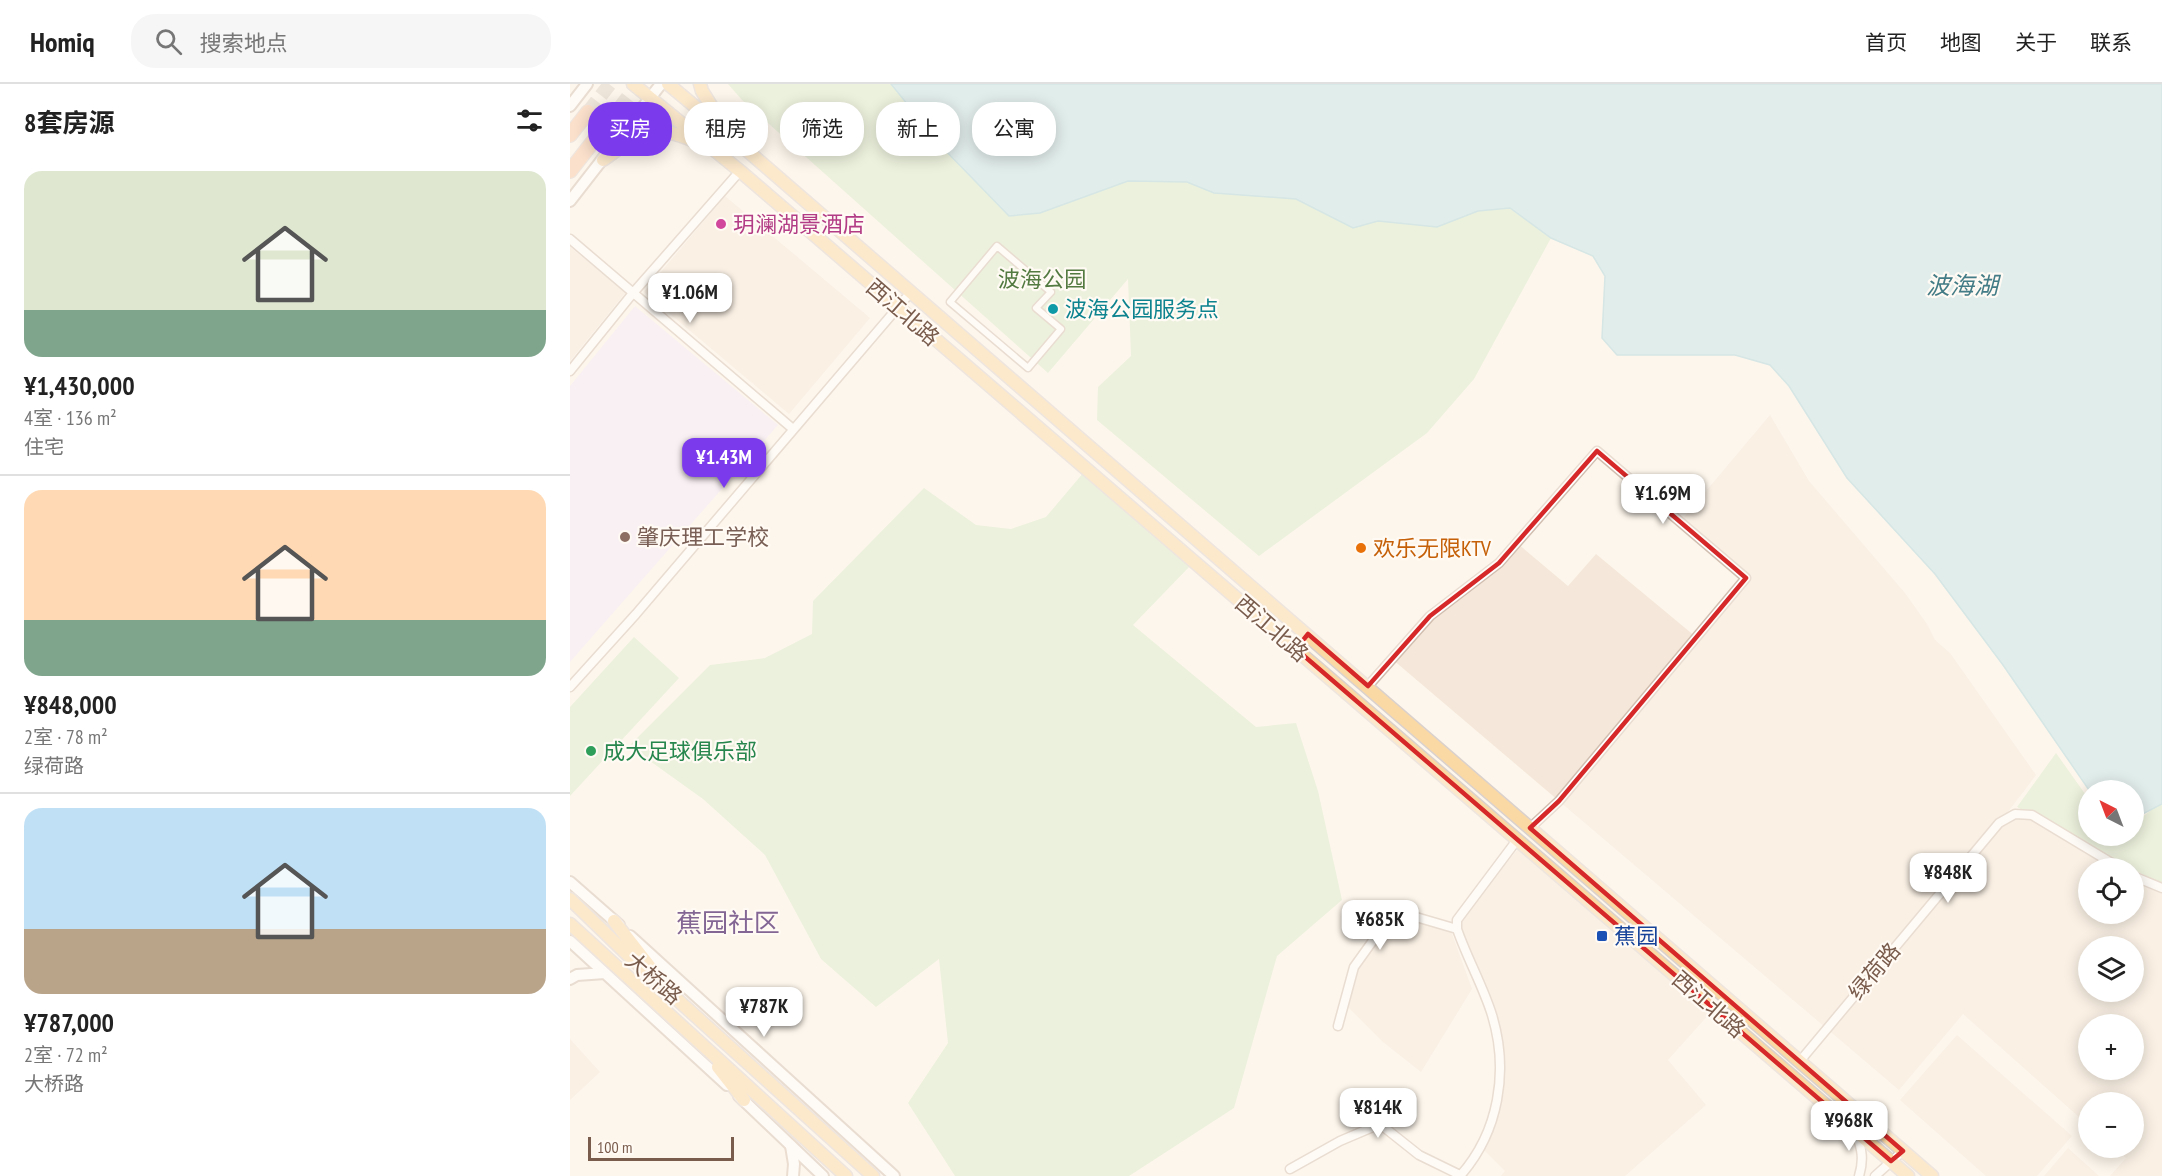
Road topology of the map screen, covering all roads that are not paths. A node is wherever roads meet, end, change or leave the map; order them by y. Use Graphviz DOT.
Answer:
graph roads {
  1 [pos="587,84"];
  2 [pos="633,84"];
  3 [pos="661,84"];
  4 [pos="668,84"];
  5 [pos="700,84"];
  6 [pos="650,98"];
  7 [pos="690,102"];
  8 [pos="709,102"];
  9 [pos="570,106"];
  10 [pos="588,112"];
  11 [pos="684,125"];
  12 [pos="570,135"];
  13 [pos="684,138"];
  14 [pos="588,148"];
  15 [pos="722,156"];
  16 [pos="753,156"];
  17 [pos="603,160"];
  18 [pos="570,171"];
  19 [pos="740,171"];
  20 [pos="570,201"];
  21 [pos="570,239"];
  22 [pos="997,246"];
  23 [pos="911,292"];
  24 [pos="633,293"];
  25 [pos="898,309"];
  26 [pos="570,371"];
  27 [pos="793,429"];
  28 [pos="1308,634"];
  29 [pos="1296,649"];
  30 [pos="1368,686"];
  31 [pos="570,687"];
  32 [pos="1530,828"];
  33 [pos="1517,840"];
  34 [pos="2103,858"];
  35 [pos="2144,881"];
  36 [pos="570,882"];
  37 [pos="2162,888"];
  38 [pos="570,898"];
  39 [pos="614,921"];
  40 [pos="570,924"];
  41 [pos="1456,929"];
  42 [pos="570,941"];
  43 [pos="605,973"];
  44 [pos="570,979"];
  45 [pos="690,1010"];
  46 [pos="1338,1026"];
  47 [pos="699,1042"];
  48 [pos="1800,1060"];
  49 [pos="744,1100"];
  50 [pos="1846,1103"];
  51 [pos="1836,1114"];
  52 [pos="1855,1130"];
  53 [pos="791,1146"];
  54 [pos="1903,1151"];
  55 [pos="1891,1161"];
  56 [pos="1290,1169"];
  57 [pos="793,1176"];
  58 [pos="823,1176"];
  59 [pos="846,1176"];
  60 [pos="873,1176"];
  61 [pos="894,1176"];
  62 [pos="1460,1176"];
  63 [pos="1859,1176"];
  64 [pos="1875,1176"];
  65 [pos="1908,1176"];
  66 [pos="1932,1176"];
  1 -- 9 [label="street"];
  2 -- 6 [label="main road, 西江北路"];
  3 -- 6 [label="street"];
  4 -- 7 [label="main road, 西江北路"];
  5 -- 8 [label="main road"];
  6 -- 11 [label="main road, 西江北路"];
  6 -- 17 [label="street"];
  10 -- 12 [label="highway"];
  13 -- 17 [label="main road"];
  14 -- 18 [label="highway"];
  15 -- 19 [label="main road, 西江北路"];
  16 -- 23 [label="main road, 西江北路"];
  17 -- 20 [label="street"];
  19 -- 24 [label="street"];
  19 -- 25 [label="main road, 西江北路"];
  21 -- 24 [label="street"];
  22 -- 22 [label="street"];
  23 -- 25 [label="street"];
  23 -- 28 [label="main road, 西江北路"];
  24 -- 26 [label="street"];
  24 -- 27 [label="street"];
  25 -- 27 [label="street"];
  25 -- 29 [label="main road, 西江北路"];
  27 -- 31 [label="street"];
  28 -- 29 [label="main road"];
  28 -- 30 [label="main road, 西江北路"];
  29 -- 33 [label="main road, 西江北路"];
  30 -- 32 [label="main road, 西江北路"];
  30 -- 32 [label="street"];
  32 -- 48 [label="main road, 西江北路"];
  33 -- 41 [label="street"];
  33 -- 51 [label="main road, 西江北路"];
  34 -- 48 [label="street, 绿荷路"];
  35 -- 37 [label="street"];
  36 -- 39 [label="street"];
  38 -- 45 [label="main road, 大桥路"];
  39 -- 45 [label="main road"];
  39 -- 61 [label="street"];
  40 -- 47 [label="main road, 大桥路"];
  41 -- 46 [label="street"];
  41 -- 62 [label="street"];
  42 -- 43 [label="street"];
  43 -- 44 [label="street"];
  43 -- 49 [label="street"];
  45 -- 60 [label="main road, 大桥路"];
  47 -- 49 [label="main road"];
  47 -- 59 [label="main road, 大桥路"];
  48 -- 50 [label="main road, 西江北路"];
  49 -- 53 [label="street"];
  50 -- 51 [label="main road"];
  50 -- 54 [label="main road, 西江北路"];
  51 -- 52 [label="main road, 西江北路"];
  52 -- 55 [label="main road, 西江北路"];
  52 -- 63 [label="street"];
  53 -- 57 [label="street"];
  53 -- 58 [label="street"];
  54 -- 55 [label="street"];
  54 -- 66 [label="main road, 西江北路"];
  55 -- 64 [label="street"];
  55 -- 65 [label="main road, 西江北路"];
  56 -- 62 [label="street"];
}
